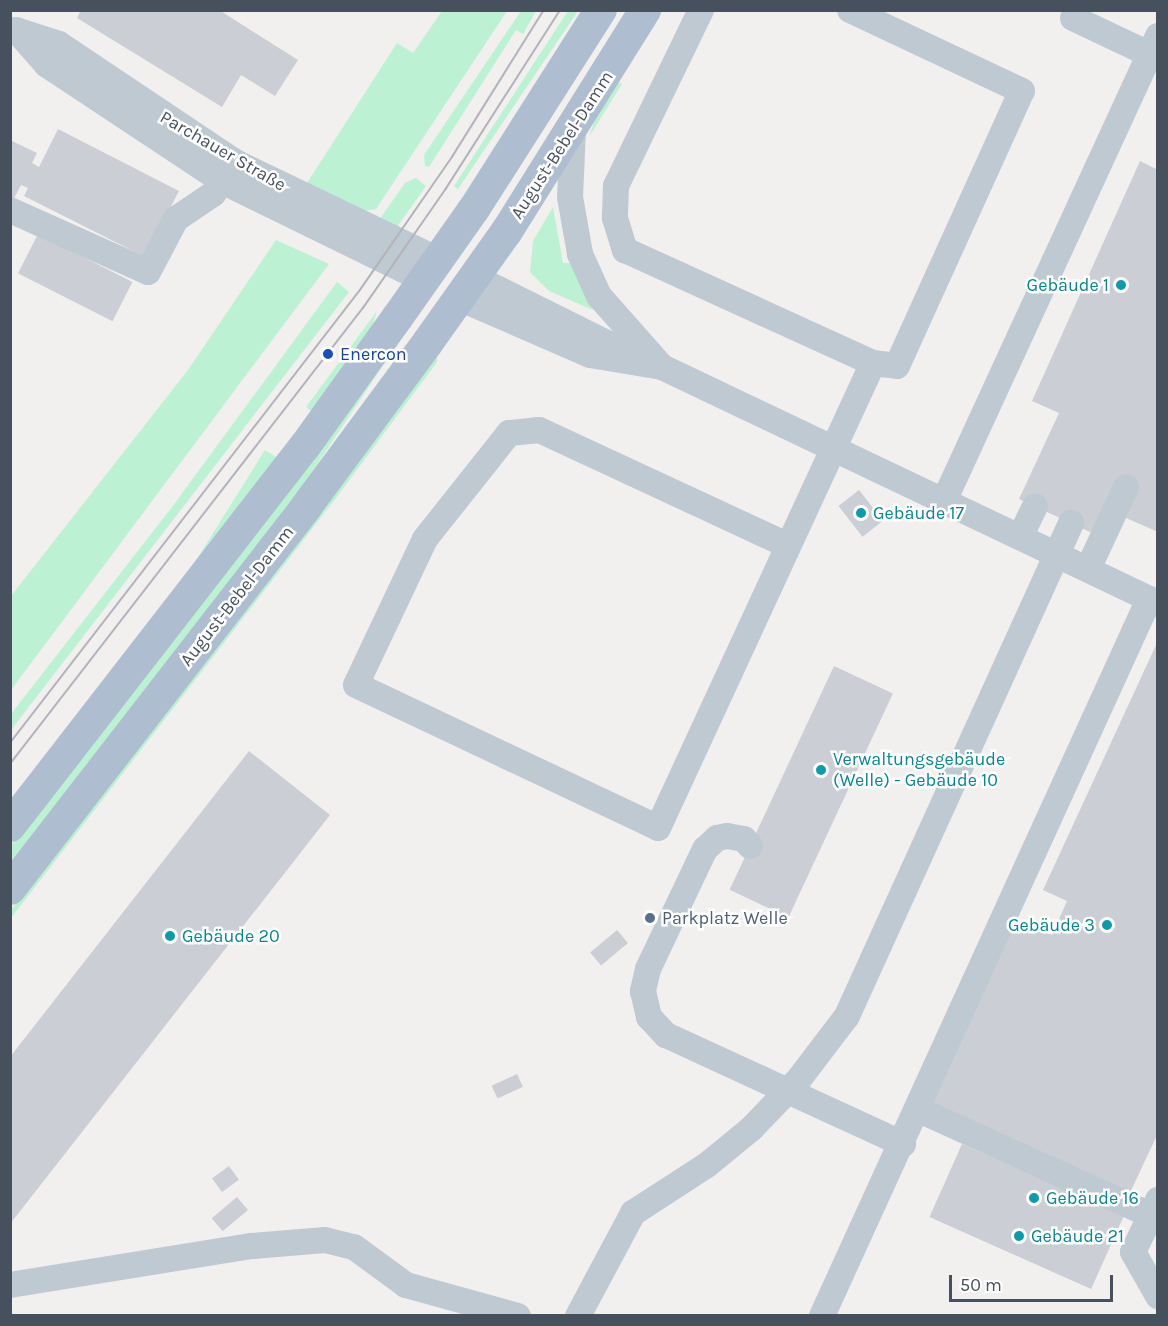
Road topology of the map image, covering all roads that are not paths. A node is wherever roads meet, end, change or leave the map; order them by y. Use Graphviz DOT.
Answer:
graph roads {
  1 [pos="601,10"];
  2 [pos="645,10"];
  3 [pos="701,10"];
  4 [pos="850,10"];
  5 [pos="1073,18"];
  6 [pos="18,26"];
  7 [pos="1153,45"];
  8 [pos="573,129"];
  9 [pos="222,181"];
  10 [pos="10,210"];
  11 [pos="431,270"];
  12 [pos="466,288"];
  13 [pos="873,363"];
  14 [pos="654,366"];
  15 [pos="831,448"];
  16 [pos="1126,487"];
  17 [pos="944,501"];
  18 [pos="1035,506"];
  19 [pos="1071,523"];
  20 [pos="1020,537"];
  21 [pos="787,545"];
  22 [pos="1056,554"];
  23 [pos="1088,569"];
  24 [pos="1153,601"];
  25 [pos="10,826"];
  26 [pos="750,846"];
  27 [pos="10,889"];
  28 [pos="788,1090"];
  29 [pos="918,1110"];
  30 [pos="903,1144"];
  31 [pos="1154,1208"];
  32 [pos="10,1285"];
  33 [pos="1158,1296"];
  34 [pos="518,1316"];
  35 [pos="579,1316"];
  36 [pos="822,1316"];
  1 -- 11 [label="main road, August-Bebel-Damm"];
  2 -- 8 [label="main road, August-Bebel-Damm"];
  3 -- 13 [label="street"];
  4 -- 13 [label="street"];
  5 -- 7 [label="street"];
  6 -- 9 [label="street, Parchauer Straße"];
  6 -- 11 [label="street, Parchauer Straße"];
  7 -- 17 [label="street"];
  8 -- 12 [label="main road, August-Bebel-Damm"];
  8 -- 14 [label="street"];
  9 -- 10 [label="street"];
  9 -- 11 [label="street, Parchauer Straße"];
  11 -- 12 [label="main road"];
  11 -- 25 [label="main road, August-Bebel-Damm"];
  12 -- 14 [label="street"];
  12 -- 27 [label="main road, August-Bebel-Damm"];
  13 -- 15 [label="street"];
  14 -- 15 [label="street"];
  15 -- 17 [label="street"];
  15 -- 21 [label="street"];
  16 -- 23 [label="street"];
  17 -- 20 [label="street"];
  18 -- 20 [label="street"];
  19 -- 22 [label="street"];
  20 -- 22 [label="street"];
  21 -- 21 [label="street"];
  22 -- 23 [label="street"];
  22 -- 28 [label="street"];
  23 -- 24 [label="street"];
  24 -- 29 [label="street"];
  26 -- 28 [label="street"];
  28 -- 30 [label="street"];
  28 -- 35 [label="street"];
  29 -- 30 [label="street"];
  29 -- 31 [label="street"];
  30 -- 36 [label="street"];
  31 -- 33 [label="street"];
  32 -- 34 [label="street"];
}
